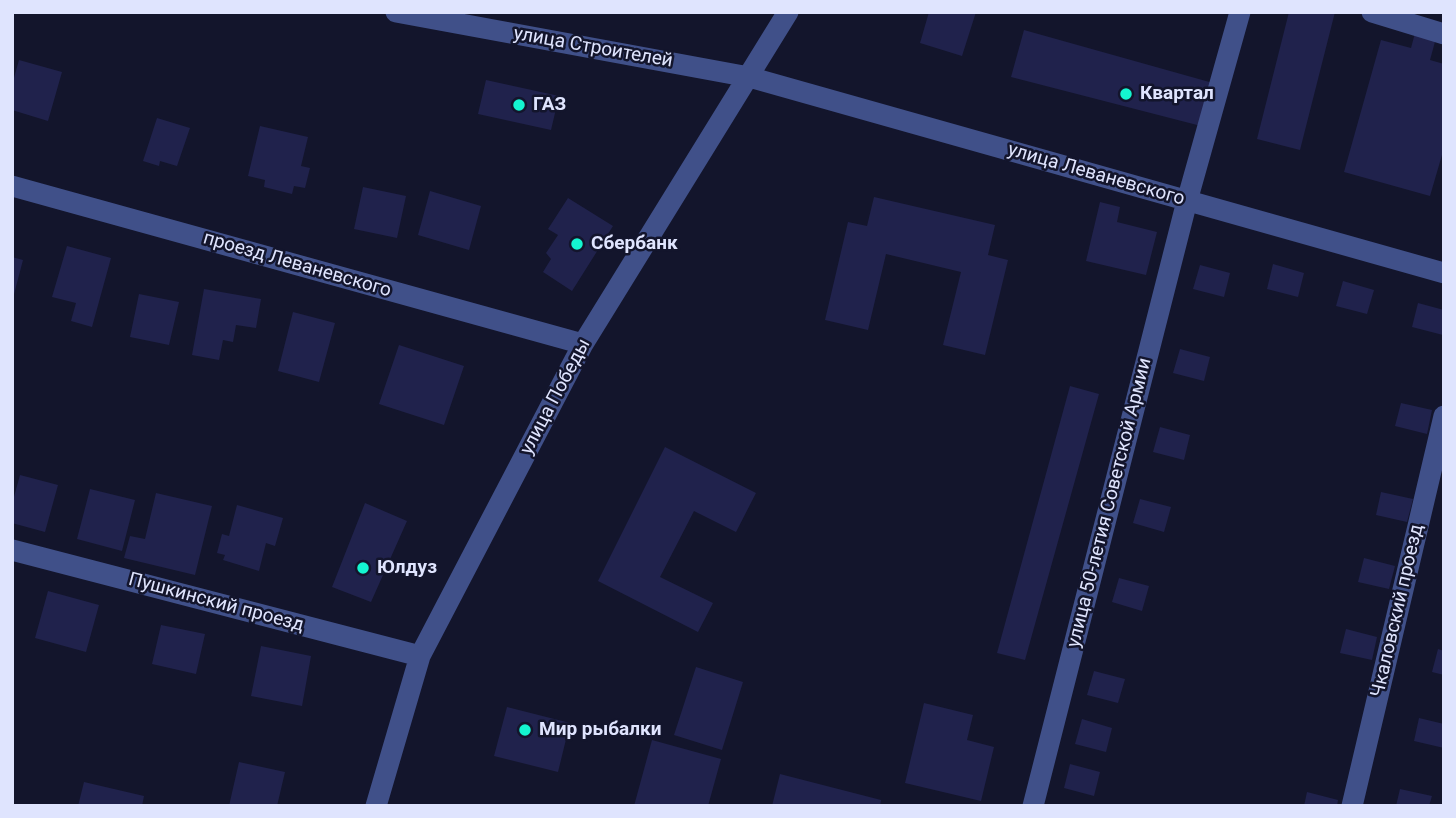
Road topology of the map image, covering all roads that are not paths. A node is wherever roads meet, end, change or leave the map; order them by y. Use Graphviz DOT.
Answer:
graph roads {
  1 [pos="396,12"];
  2 [pos="788,12"];
  3 [pos="1240,12"];
  4 [pos="1372,12"];
  5 [pos="1444,34"];
  6 [pos="749,77"];
  7 [pos="12,186"];
  8 [pos="1186,201"];
  9 [pos="1444,273"];
  10 [pos="583,345"];
  11 [pos="1444,416"];
  12 [pos="12,550"];
  13 [pos="420,656"];
  14 [pos="376,806"];
  15 [pos="1033,806"];
  16 [pos="1352,806"];
  1 -- 6 [label="street, улица Строителей"];
  2 -- 6 [label="street, улица Победы"];
  3 -- 8 [label="street, улица 50-летия Советской Армии"];
  4 -- 5 [label="street"];
  6 -- 8 [label="street, улица Леваневского"];
  6 -- 10 [label="street, улица Победы"];
  7 -- 10 [label="street, проезд Леваневского"];
  8 -- 9 [label="street, улица Леваневского"];
  8 -- 15 [label="street, улица 50-летия Советской Армии"];
  10 -- 13 [label="street, улица Победы"];
  11 -- 16 [label="street, Чкаловский проезд"];
  12 -- 13 [label="street, Пушкинский проезд"];
  13 -- 14 [label="street, улица Победы"];
}
